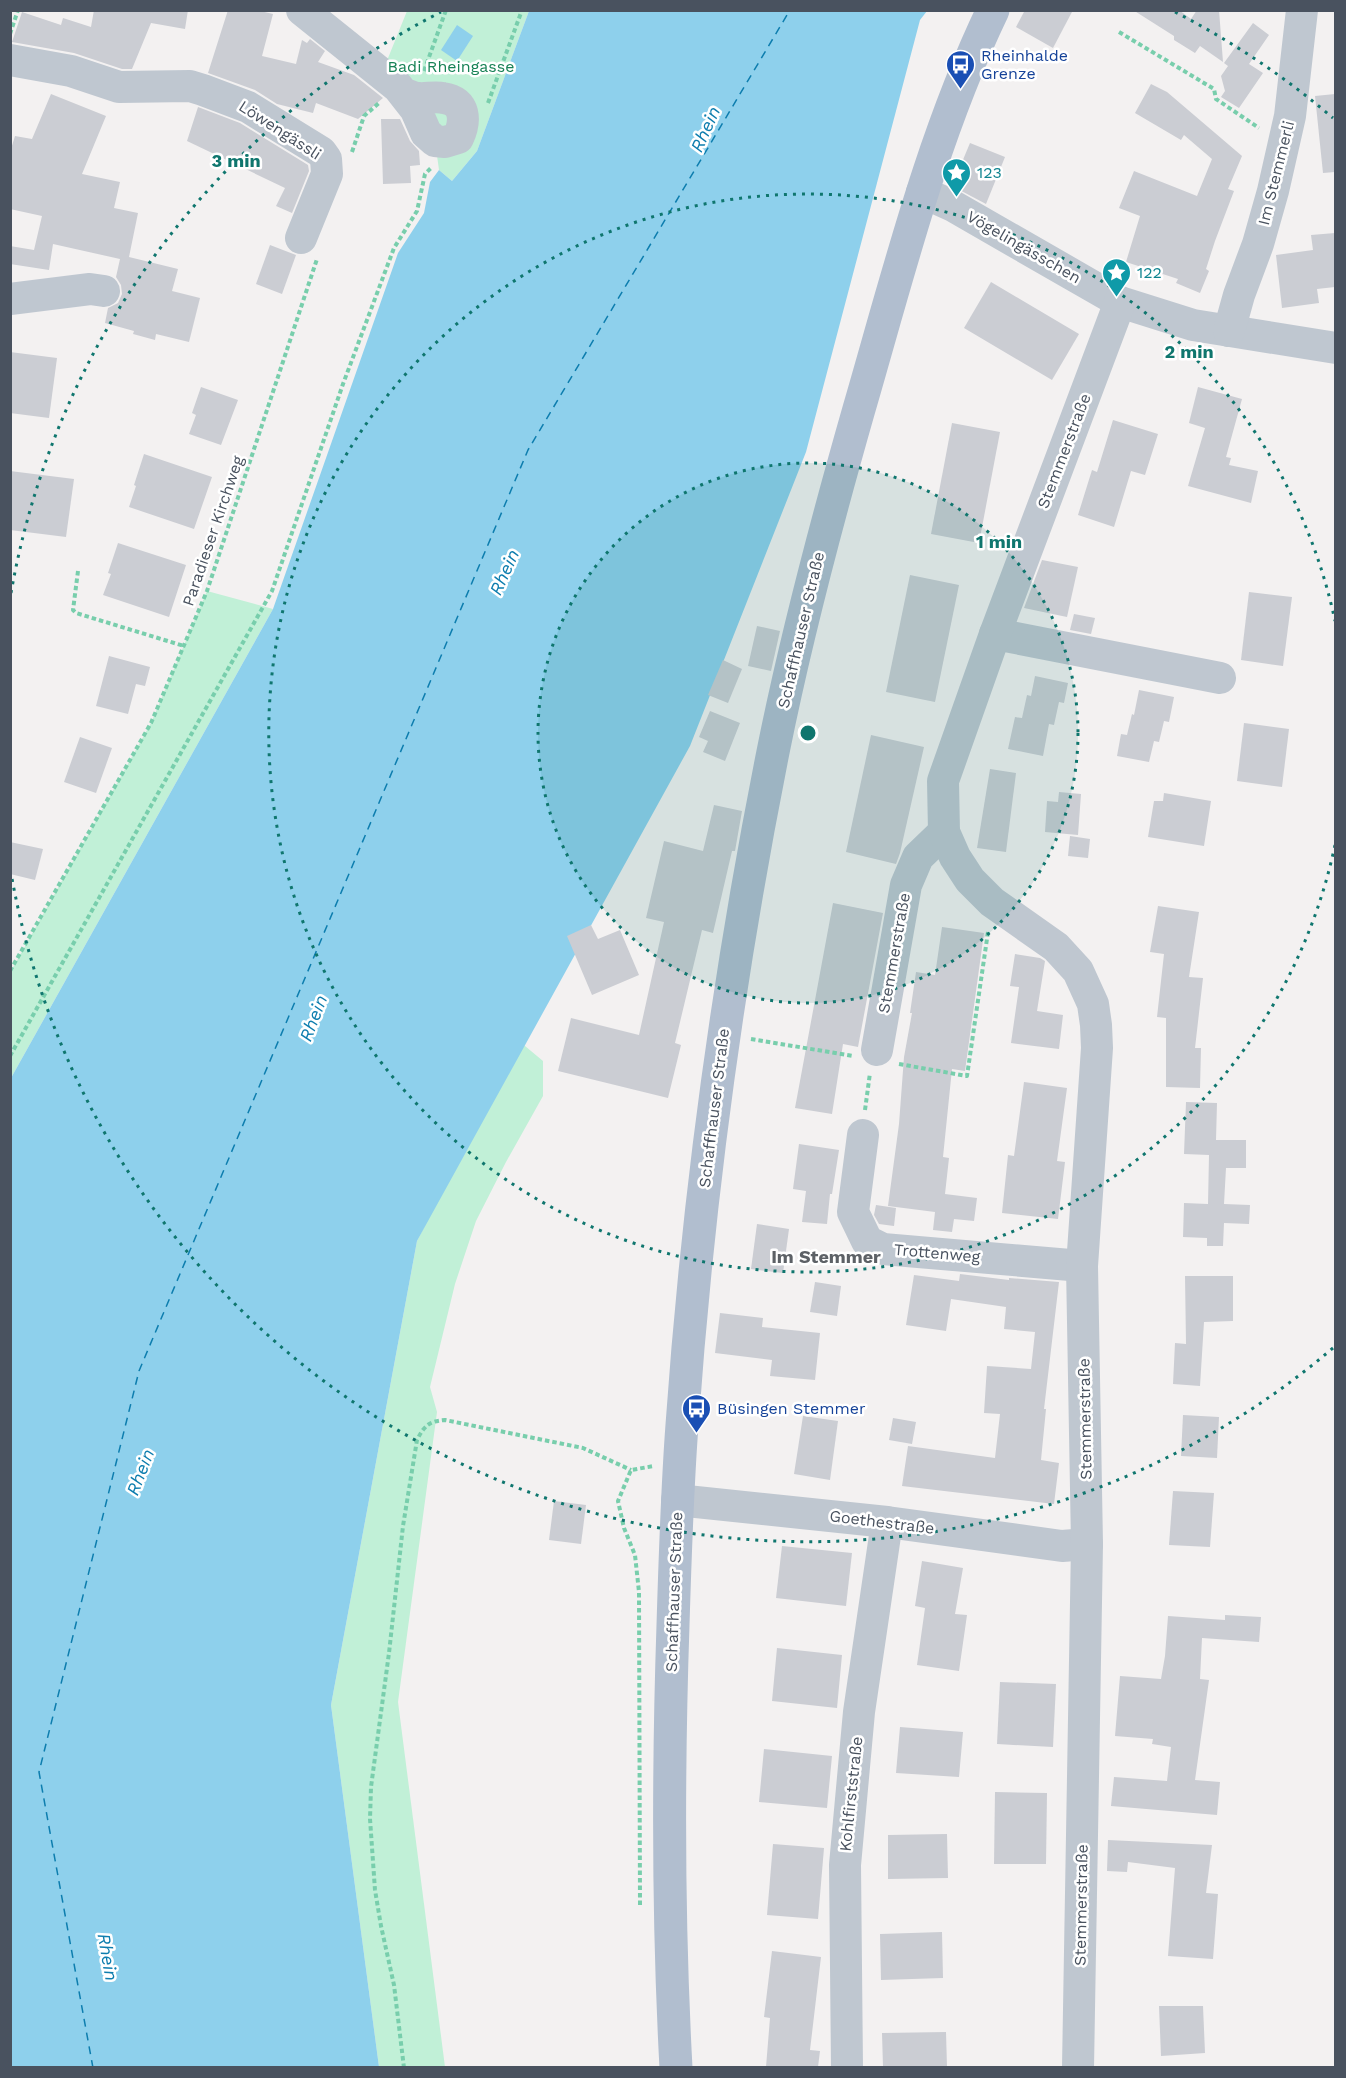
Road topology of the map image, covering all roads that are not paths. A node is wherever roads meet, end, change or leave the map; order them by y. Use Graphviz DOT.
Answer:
graph roads {
  1 [pos="302,10"];
  2 [pos="993,10"];
  3 [pos="1301,11"];
  4 [pos="10,60"];
  5 [pos="406,93"];
  6 [pos="926,182"];
  7 [pos="310,245"];
  8 [pos="104,291"];
  9 [pos="10,298"];
  10 [pos="1120,302"];
  11 [pos="1229,332"];
  12 [pos="1335,348"];
  13 [pos="995,634"];
  14 [pos="1220,678"];
  15 [pos="944,832"];
  16 [pos="874,1060"];
  17 [pos="863,1135"];
  18 [pos="1082,1266"];
  19 [pos="677,1500"];
  20 [pos="887,1522"];
  21 [pos="1087,1544"];
  22 [pos="676,2067"];
  23 [pos="847,2067"];
  24 [pos="1078,2067"];
  1 -- 5 [label="street"];
  2 -- 6 [label="main road, Schaffhauser Straße"];
  3 -- 11 [label="street, Im Stemmerli"];
  4 -- 7 [label="street, Löwengässli"];
  6 -- 10 [label="street, Vögelingässchen"];
  6 -- 19 [label="main road, Schaffhauser Straße"];
  8 -- 9 [label="street"];
  10 -- 11 [label="street, Vögelingässchen"];
  10 -- 13 [label="street, Stemmerstraße"];
  11 -- 12 [label="street, Vögelingässchen"];
  13 -- 14 [label="street"];
  13 -- 15 [label="street, Stemmerstraße"];
  15 -- 16 [label="street, Stemmerstraße"];
  15 -- 18 [label="street, Stemmerstraße"];
  17 -- 18 [label="street, Trottenweg"];
  18 -- 21 [label="street, Stemmerstraße"];
  19 -- 20 [label="street, Goethestraße"];
  19 -- 22 [label="main road, Schaffhauser Straße"];
  20 -- 21 [label="street, Goethestraße"];
  20 -- 23 [label="street, Kohlfirststraße"];
  21 -- 24 [label="street, Stemmerstraße"];
}
